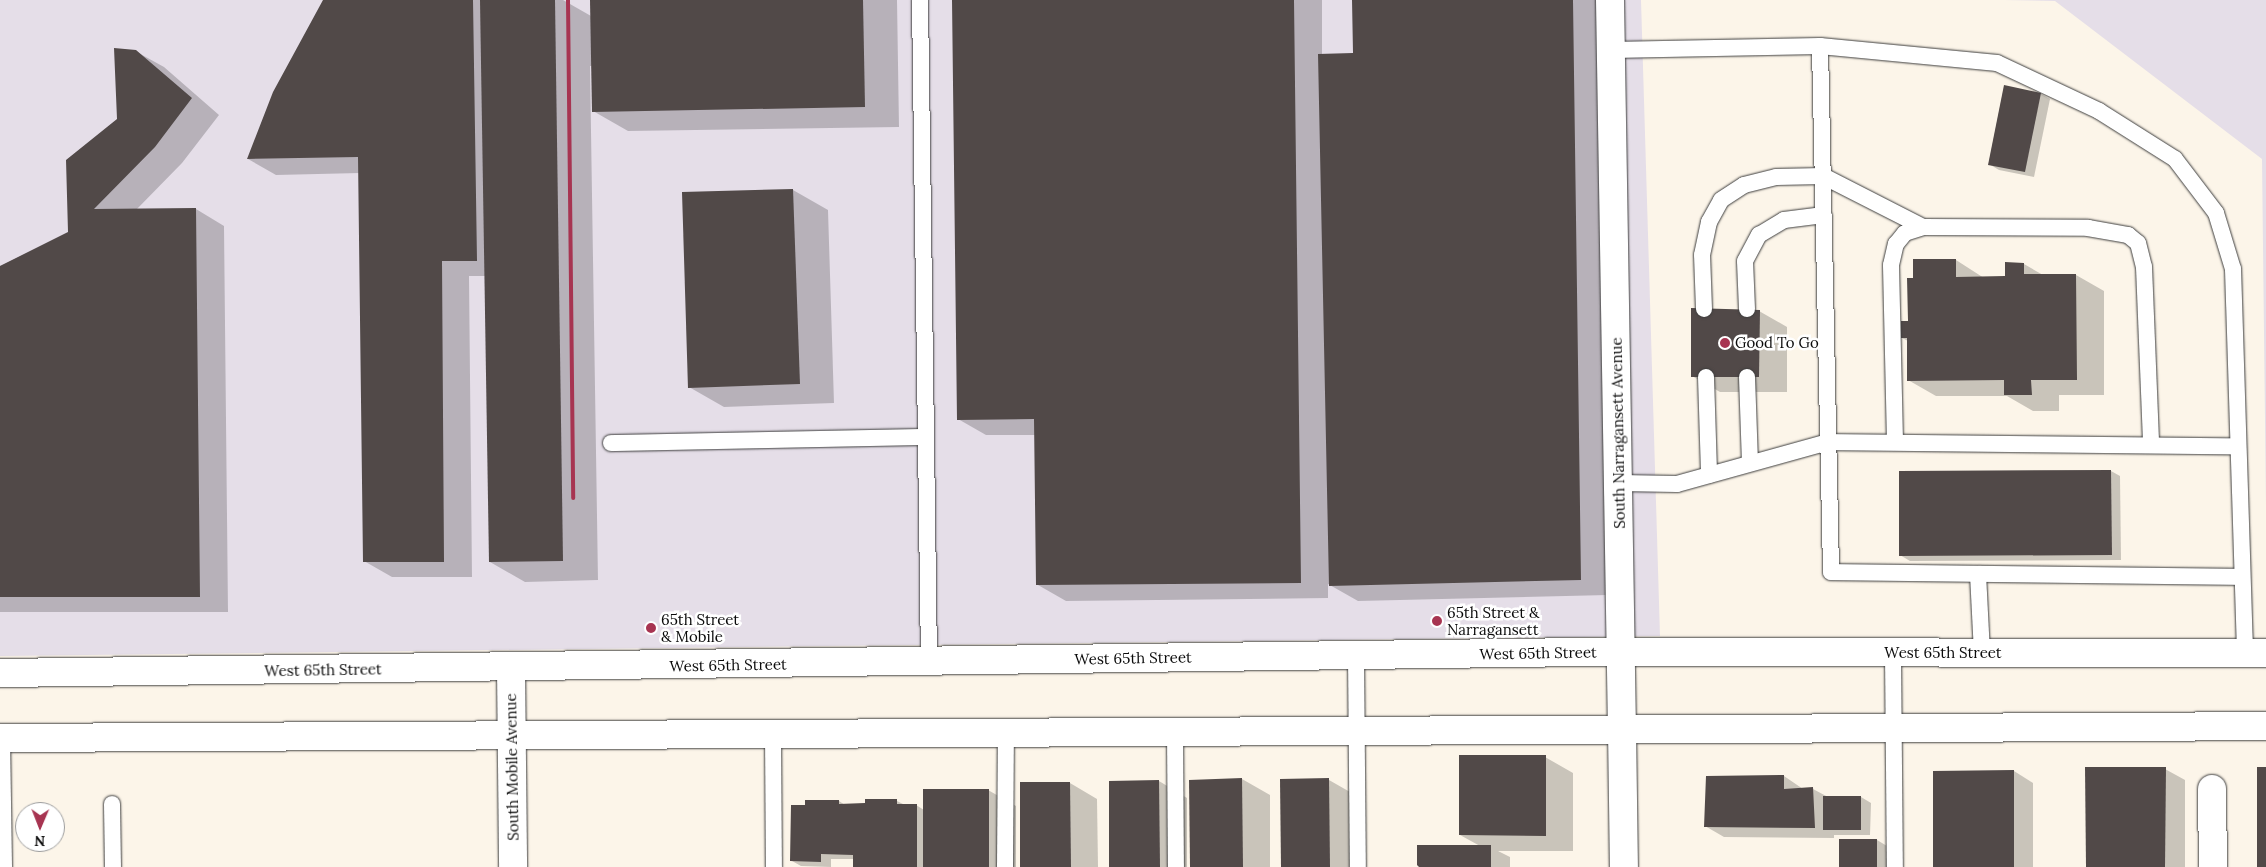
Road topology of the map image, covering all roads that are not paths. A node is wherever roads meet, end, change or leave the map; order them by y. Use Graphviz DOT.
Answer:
graph roads {
  1 [pos="920,0"];
  2 [pos="1610,0"];
  3 [pos="1820,46"];
  4 [pos="1611,50"];
  5 [pos="1823,176"];
  6 [pos="1824,215"];
  7 [pos="1923,227"];
  8 [pos="1704,309"];
  9 [pos="1747,310"];
  10 [pos="1706,377"];
  11 [pos="1746,377"];
  12 [pos="926,437"];
  13 [pos="1828,442"];
  14 [pos="1895,442"];
  15 [pos="611,444"];
  16 [pos="2151,445"];
  17 [pos="2238,446"];
  18 [pos="1750,463"];
  19 [pos="1709,475"];
  20 [pos="1619,483"];
  21 [pos="1978,574"];
  22 [pos="2242,577"];
  23 [pos="1622,652"];
  24 [pos="1893,652"];
  25 [pos="1982,653"];
  26 [pos="2255,653"];
  27 [pos="1356,655"];
  28 [pos="929,662"];
  29 [pos="511,668"];
  30 [pos="0,673"];
  31 [pos="2266,726"];
  32 [pos="1893,728"];
  33 [pos="1622,729"];
  34 [pos="1357,731"];
  35 [pos="1006,732"];
  36 [pos="1176,732"];
  37 [pos="772,734"];
  38 [pos="512,736"];
  39 [pos="1,738"];
  40 [pos="2212,790"];
  41 [pos="112,804"];
  42 [pos="4,867"];
  43 [pos="113,867"];
  44 [pos="513,867"];
  45 [pos="774,867"];
  46 [pos="1005,867"];
  47 [pos="1176,867"];
  48 [pos="1358,867"];
  49 [pos="1624,867"];
  50 [pos="1895,867"];
  51 [pos="2213,867"];
  1 -- 12 [label="lane"];
  2 -- 4 [label="street, South Narragansett Avenue"];
  3 -- 4 [label="lane"];
  3 -- 5 [label="lane"];
  3 -- 17 [label="lane"];
  4 -- 20 [label="street, South Narragansett Avenue"];
  5 -- 6 [label="lane"];
  5 -- 7 [label="lane"];
  5 -- 8 [label="lane"];
  6 -- 9 [label="lane"];
  6 -- 13 [label="lane"];
  7 -- 14 [label="lane"];
  7 -- 16 [label="lane"];
  10 -- 19 [label="lane"];
  11 -- 18 [label="lane"];
  12 -- 15 [label="lane"];
  12 -- 28 [label="lane"];
  13 -- 14 [label="lane"];
  13 -- 18 [label="lane"];
  13 -- 21 [label="lane"];
  14 -- 16 [label="lane"];
  16 -- 17 [label="lane"];
  17 -- 22 [label="lane"];
  18 -- 19 [label="lane"];
  19 -- 20 [label="lane"];
  20 -- 23 [label="street, South Narragansett Avenue"];
  21 -- 22 [label="lane"];
  21 -- 25 [label="lane"];
  22 -- 26 [label="lane"];
  23 -- 24 [label="street, West 65th Street"];
  23 -- 27 [label="street, West 65th Street"];
  23 -- 33 [label="street, South Narragansett Avenue"];
  24 -- 25 [label="street, West 65th Street"];
  24 -- 32 [label="lane"];
  25 -- 26 [label="street, West 65th Street"];
  27 -- 28 [label="street, West 65th Street"];
  27 -- 34 [label="lane"];
  28 -- 29 [label="street, West 65th Street"];
  29 -- 30 [label="street, West 65th Street"];
  29 -- 38 [label="street, South Mobile Avenue"];
  31 -- 32 [label="street"];
  32 -- 33 [label="street"];
  32 -- 50 [label="lane"];
  33 -- 34 [label="street"];
  33 -- 49 [label="street, South Narragansett Avenue"];
  34 -- 36 [label="street"];
  34 -- 48 [label="lane"];
  35 -- 36 [label="street"];
  35 -- 37 [label="street"];
  35 -- 46 [label="lane"];
  36 -- 47 [label="lane"];
  37 -- 38 [label="street"];
  37 -- 45 [label="lane"];
  38 -- 39 [label="street"];
  38 -- 44 [label="street, South Mobile Avenue"];
  39 -- 42 [label="lane"];
  40 -- 51 [label="street"];
  41 -- 43 [label="lane"];
}
